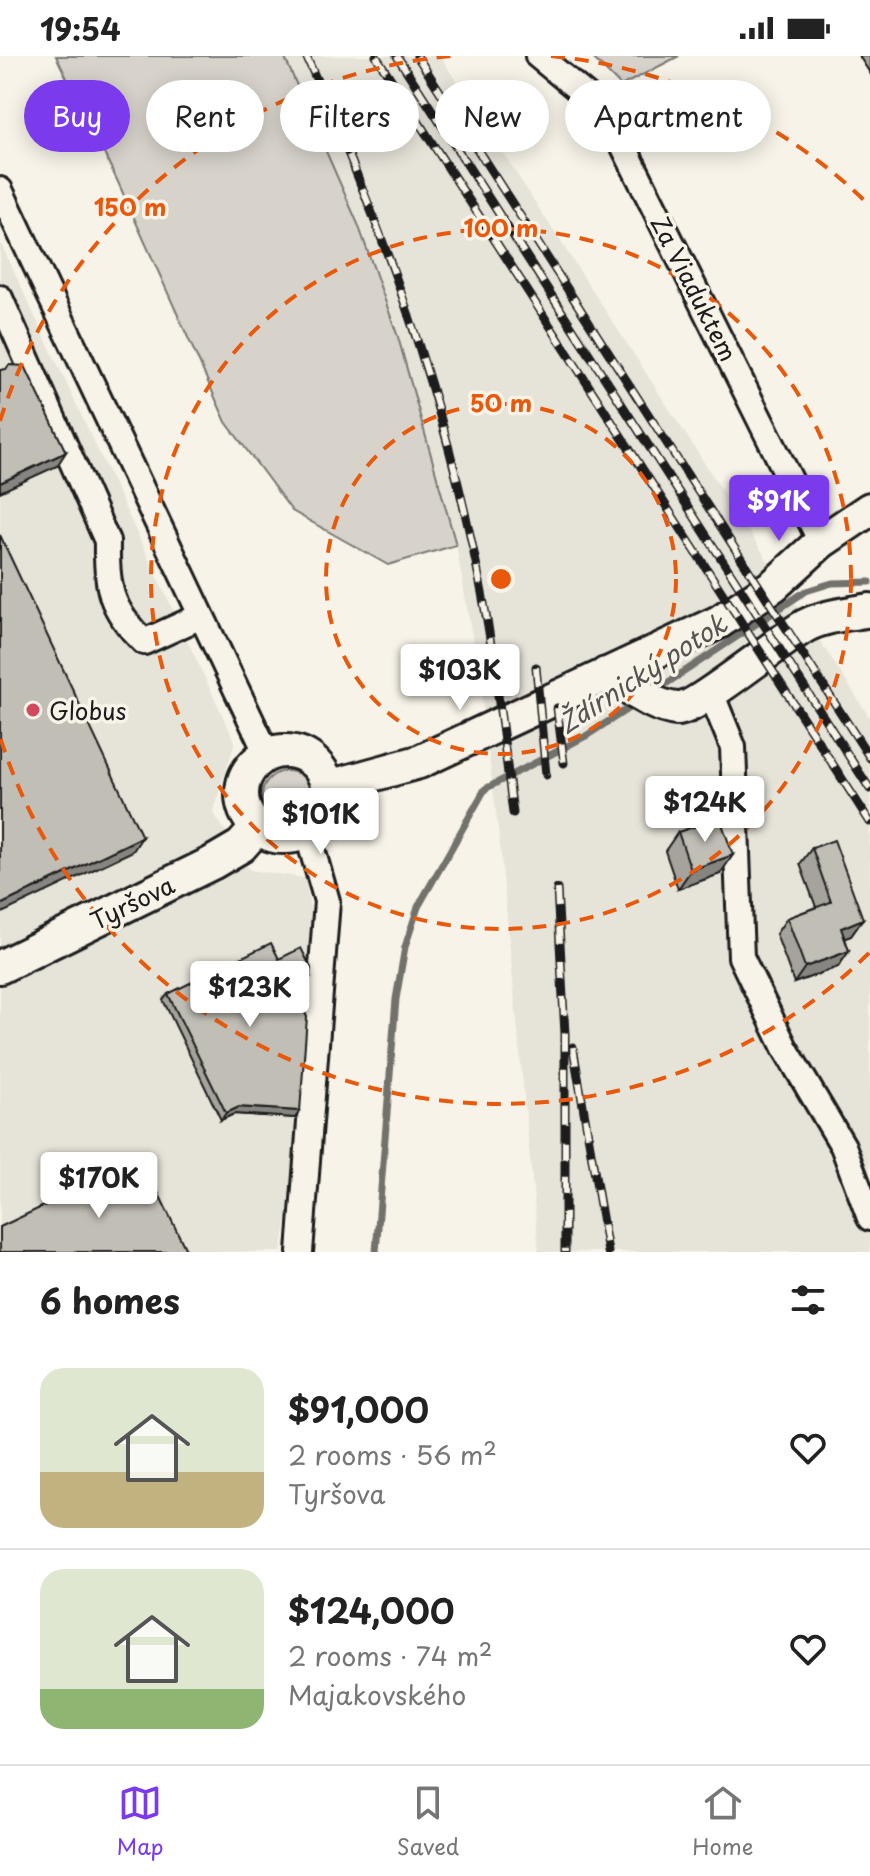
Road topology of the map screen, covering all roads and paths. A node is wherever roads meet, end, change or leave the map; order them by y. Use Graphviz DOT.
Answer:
graph roads {
  1 [pos="538,56"];
  2 [pos="0,190"];
  3 [pos="0,298"];
  4 [pos="870,509"];
  5 [pos="821,542"];
  6 [pos="870,610"];
  7 [pos="201,616"];
  8 [pos="606,674"];
  9 [pos="711,693"];
  10 [pos="267,754"];
  11 [pos="328,787"];
  12 [pos="257,828"];
  13 [pos="307,832"];
  14 [pos="0,967"];
  15 [pos="870,1218"];
  16 [pos="300,1252"];
  1 -- 5 [label="street, Za Viaduktem"];
  2 -- 7 [label="street"];
  3 -- 7 [label="street"];
  4 -- 5 [label="main road"];
  5 -- 8 [label="main road"];
  6 -- 9 [label="main road"];
  7 -- 10 [label="street"];
  8 -- 9 [label="main road"];
  8 -- 11 [label="main road"];
  9 -- 15 [label="street"];
  10 -- 11 [label="main road"];
  10 -- 12 [label="main road"];
  11 -- 13 [label="main road"];
  12 -- 13 [label="main road"];
  12 -- 14 [label="main road, Tyršova"];
  13 -- 16 [label="street"];
}
